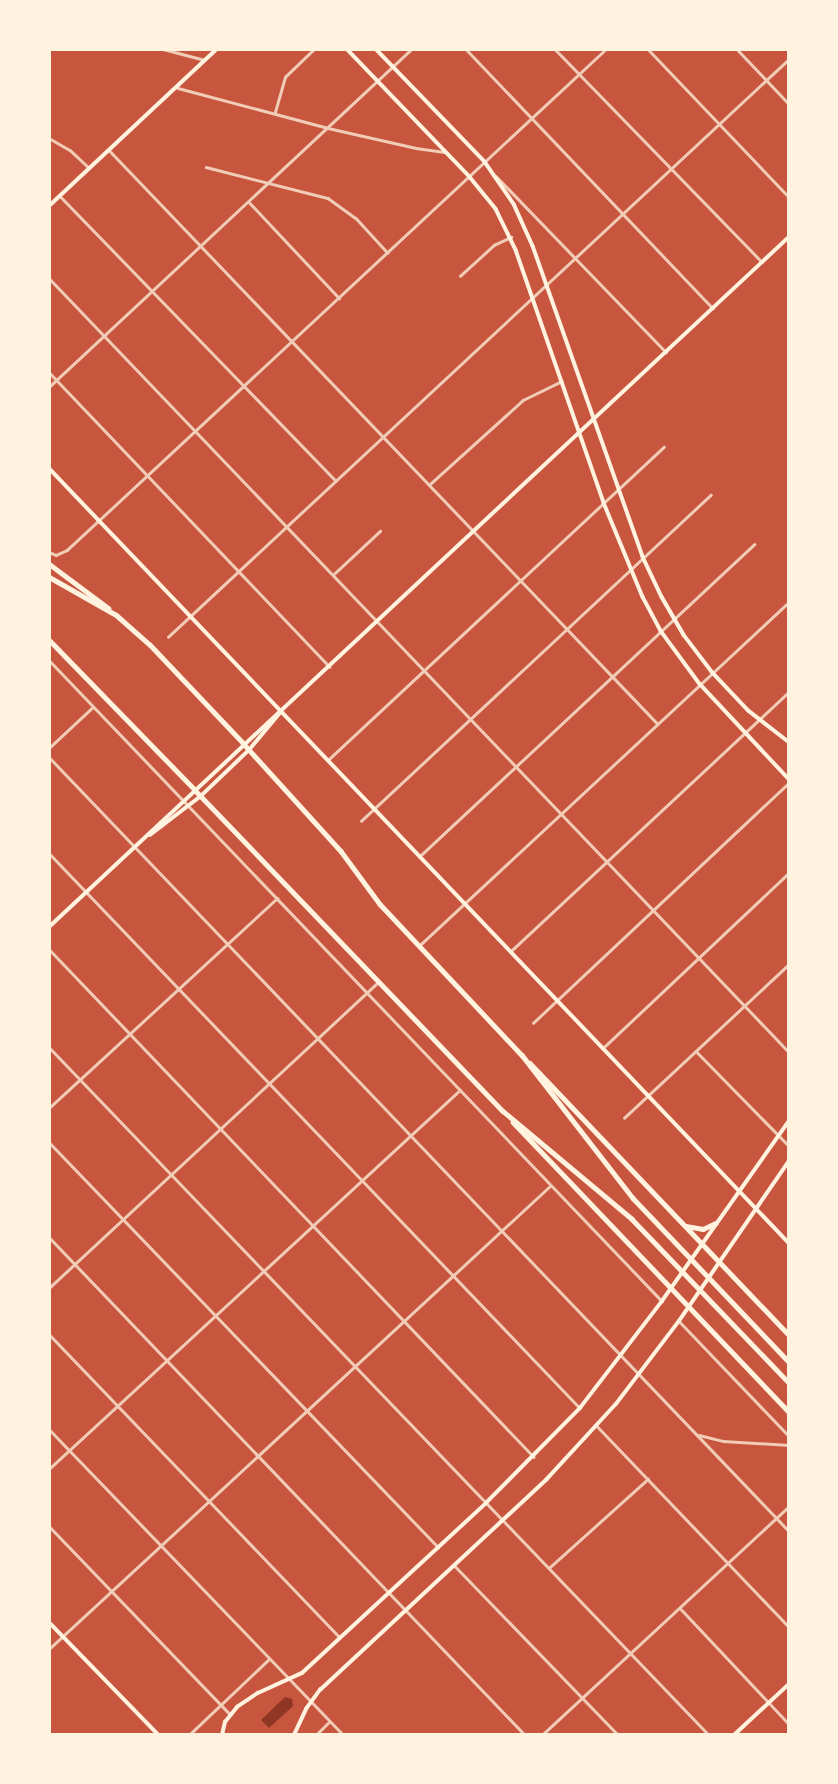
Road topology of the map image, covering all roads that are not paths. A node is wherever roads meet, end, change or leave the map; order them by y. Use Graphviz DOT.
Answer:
graph roads {
  1 [pos="163,49"];
  2 [pos="216,49"];
  3 [pos="314,49"];
  4 [pos="347,49"];
  5 [pos="376,49"];
  6 [pos="412,49"];
  7 [pos="466,49"];
  8 [pos="555,49"];
  9 [pos="606,49"];
  10 [pos="648,49"];
  11 [pos="737,49"];
  12 [pos="789,59"];
  13 [pos="205,60"];
  14 [pos="393,67"];
  15 [pos="579,74"];
  16 [pos="766,80"];
  17 [pos="378,81"];
  18 [pos="176,87"];
  19 [pos="789,104"];
  20 [pos="275,112"];
  21 [pos="532,118"];
  22 [pos="719,124"];
  23 [pos="328,128"];
  24 [pos="49,138"];
  25 [pos="108,150"];
  26 [pos="446,152"];
  27 [pos="485,162"];
  28 [pos="206,167"];
  29 [pos="89,168"];
  30 [pos="672,169"];
  31 [pos="492,172"];
  32 [pos="470,177"];
  33 [pos="269,183"];
  34 [pos="60,195"];
  35 [pos="789,197"];
  36 [pos="249,202"];
  37 [pos="49,206"];
  38 [pos="624,214"];
  39 [pos="511,237"];
  40 [pos="789,237"];
  41 [pos="200,246"];
  42 [pos="388,253"];
  43 [pos="576,258"];
  44 [pos="762,262"];
  45 [pos="460,276"];
  46 [pos="49,278"];
  47 [pos="547,286"];
  48 [pos="152,291"];
  49 [pos="339,298"];
  50 [pos="533,298"];
  51 [pos="713,308"];
  52 [pos="105,336"];
  53 [pos="292,341"];
  54 [pos="666,352"];
  55 [pos="49,372"];
  56 [pos="57,380"];
  57 [pos="562,381"];
  58 [pos="49,387"];
  59 [pos="243,387"];
  60 [pos="595,420"];
  61 [pos="196,430"];
  62 [pos="580,434"];
  63 [pos="383,438"];
  64 [pos="664,447"];
  65 [pos="49,468"];
  66 [pos="147,475"];
  67 [pos="336,481"];
  68 [pos="429,485"];
  69 [pos="619,489"];
  70 [pos="710,495"];
  71 [pos="604,503"];
  72 [pos="99,520"];
  73 [pos="287,527"];
  74 [pos="380,531"];
  75 [pos="475,533"];
  76 [pos="754,544"];
  77 [pos="49,552"];
  78 [pos="643,557"];
  79 [pos="49,564"];
  80 [pos="630,569"];
  81 [pos="240,571"];
  82 [pos="333,575"];
  83 [pos="49,577"];
  84 [pos="521,580"];
  85 [pos="789,602"];
  86 [pos="116,615"];
  87 [pos="191,617"];
  88 [pos="674,619"];
  89 [pos="379,622"];
  90 [pos="566,628"];
  91 [pos="661,631"];
  92 [pos="168,637"];
  93 [pos="49,640"];
  94 [pos="49,660"];
  95 [pos="330,667"];
  96 [pos="425,670"];
  97 [pos="713,673"];
  98 [pos="613,677"];
  99 [pos="700,684"];
  100 [pos="789,692"];
  101 [pos="93,707"];
  102 [pos="281,711"];
  103 [pos="471,718"];
  104 [pos="760,720"];
  105 [pos="658,724"];
  106 [pos="746,733"];
  107 [pos="789,742"];
  108 [pos="243,743"];
  109 [pos="49,748"];
  110 [pos="249,750"];
  111 [pos="49,757"];
  112 [pos="328,760"];
  113 [pos="517,766"];
  114 [pos="789,781"];
  115 [pos="195,790"];
  116 [pos="201,796"];
  117 [pos="183,800"];
  118 [pos="189,806"];
  119 [pos="374,808"];
  120 [pos="562,814"];
  121 [pos="361,821"];
  122 [pos="146,838"];
  123 [pos="136,847"];
  124 [pos="49,853"];
  125 [pos="420,856"];
  126 [pos="608,862"];
  127 [pos="789,873"];
  128 [pos="87,892"];
  129 [pos="276,898"];
  130 [pos="465,904"];
  131 [pos="653,910"];
  132 [pos="49,927"];
  133 [pos="228,943"];
  134 [pos="419,946"];
  135 [pos="49,949"];
  136 [pos="511,951"];
  137 [pos="699,957"];
  138 [pos="789,964"];
  139 [pos="377,983"];
  140 [pos="179,989"];
  141 [pos="368,994"];
  142 [pos="557,1000"];
  143 [pos="744,1006"];
  144 [pos="533,1023"];
  145 [pos="131,1035"];
  146 [pos="319,1039"];
  147 [pos="49,1047"];
  148 [pos="603,1048"];
  149 [pos="696,1051"];
  150 [pos="789,1052"];
  151 [pos="522,1055"];
  152 [pos="80,1080"];
  153 [pos="270,1084"];
  154 [pos="460,1090"];
  155 [pos="649,1096"];
  156 [pos="49,1108"];
  157 [pos="503,1111"];
  158 [pos="624,1118"];
  159 [pos="789,1121"];
  160 [pos="221,1129"];
  161 [pos="411,1135"];
  162 [pos="778,1135"];
  163 [pos="49,1142"];
  164 [pos="789,1146"];
  165 [pos="789,1161"];
  166 [pos="172,1174"];
  167 [pos="362,1180"];
  168 [pos="550,1186"];
  169 [pos="739,1190"];
  170 [pos="756,1208"];
  171 [pos="123,1219"];
  172 [pos="716,1223"];
  173 [pos="313,1225"];
  174 [pos="685,1226"];
  175 [pos="502,1231"];
  176 [pos="49,1237"];
  177 [pos="789,1243"];
  178 [pos="702,1244"];
  179 [pos="720,1263"];
  180 [pos="75,1264"];
  181 [pos="264,1270"];
  182 [pos="453,1276"];
  183 [pos="49,1288"];
  184 [pos="671,1288"];
  185 [pos="662,1301"];
  186 [pos="689,1306"];
  187 [pos="215,1315"];
  188 [pos="405,1320"];
  189 [pos="679,1321"];
  190 [pos="49,1334"];
  191 [pos="789,1335"];
  192 [pos="622,1356"];
  193 [pos="167,1360"];
  194 [pos="789,1362"];
  195 [pos="356,1366"];
  196 [pos="640,1375"];
  197 [pos="789,1383"];
  198 [pos="118,1405"];
  199 [pos="580,1408"];
  200 [pos="307,1411"];
  201 [pos="789,1412"];
  202 [pos="597,1426"];
  203 [pos="49,1429"];
  204 [pos="697,1434"];
  205 [pos="789,1436"];
  206 [pos="789,1445"];
  207 [pos="69,1450"];
  208 [pos="258,1456"];
  209 [pos="534,1457"];
  210 [pos="49,1469"];
  211 [pos="648,1479"];
  212 [pos="210,1501"];
  213 [pos="486,1503"];
  214 [pos="789,1506"];
  215 [pos="776,1518"];
  216 [pos="503,1520"];
  217 [pos="49,1525"];
  218 [pos="789,1531"];
  219 [pos="160,1546"];
  220 [pos="438,1547"];
  221 [pos="728,1563"];
  222 [pos="454,1565"];
  223 [pos="549,1568"];
  224 [pos="112,1591"];
  225 [pos="389,1592"];
  226 [pos="680,1608"];
  227 [pos="405,1610"];
  228 [pos="49,1622"];
  229 [pos="789,1627"];
  230 [pos="63,1636"];
  231 [pos="340,1637"];
  232 [pos="49,1649"];
  233 [pos="631,1653"];
  234 [pos="270,1659"];
  235 [pos="290,1680"];
  236 [pos="789,1684"];
  237 [pos="583,1698"];
  238 [pos="310,1702"];
  239 [pos="769,1703"];
  240 [pos="221,1704"];
  241 [pos="230,1714"];
  242 [pos="330,1722"];
  243 [pos="789,1724"];
  244 [pos="159,1735"];
  245 [pos="189,1735"];
  246 [pos="222,1735"];
  247 [pos="294,1735"];
  248 [pos="316,1735"];
  249 [pos="343,1735"];
  250 [pos="525,1735"];
  251 [pos="542,1735"];
  252 [pos="618,1735"];
  253 [pos="709,1735"];
  254 [pos="734,1735"];
  1 -- 13 [label="street"];
  2 -- 13 [label="main road"];
  3 -- 20 [label="street"];
  4 -- 17 [label="main road"];
  5 -- 14 [label="main road"];
  6 -- 14 [label="street"];
  7 -- 21 [label="street"];
  8 -- 15 [label="street"];
  9 -- 15 [label="street"];
  10 -- 22 [label="street"];
  11 -- 16 [label="street"];
  12 -- 16 [label="street"];
  13 -- 18 [label="main road"];
  14 -- 17 [label="street"];
  14 -- 27 [label="main road"];
  15 -- 21 [label="street"];
  15 -- 30 [label="street"];
  16 -- 19 [label="street"];
  16 -- 22 [label="street"];
  17 -- 23 [label="street"];
  17 -- 26 [label="main road"];
  18 -- 20 [label="street"];
  18 -- 25 [label="main road"];
  20 -- 23 [label="street"];
  21 -- 27 [label="street"];
  21 -- 38 [label="street"];
  22 -- 30 [label="street"];
  22 -- 35 [label="street"];
  23 -- 26 [label="street"];
  23 -- 33 [label="street"];
  24 -- 29 [label="street"];
  25 -- 29 [label="main road"];
  25 -- 41 [label="street"];
  26 -- 32 [label="main road"];
  27 -- 31 [label="main road"];
  27 -- 32 [label="street"];
  28 -- 33 [label="street"];
  29 -- 34 [label="main road"];
  30 -- 38 [label="street"];
  30 -- 44 [label="street"];
  31 -- 43 [label="street"];
  31 -- 47 [label="main road"];
  32 -- 39 [label="main road"];
  32 -- 42 [label="street"];
  33 -- 36 [label="street"];
  33 -- 42 [label="street"];
  34 -- 37 [label="main road"];
  34 -- 48 [label="street"];
  36 -- 41 [label="street"];
  36 -- 49 [label="street"];
  38 -- 43 [label="street"];
  38 -- 51 [label="street"];
  39 -- 45 [label="street"];
  39 -- 50 [label="main road"];
  40 -- 44 [label="main road"];
  41 -- 48 [label="street"];
  41 -- 53 [label="street"];
  42 -- 49 [label="street"];
  43 -- 47 [label="street"];
  43 -- 54 [label="street"];
  44 -- 51 [label="main road"];
  46 -- 52 [label="street"];
  47 -- 50 [label="street"];
  47 -- 60 [label="main road"];
  48 -- 52 [label="street"];
  48 -- 59 [label="street"];
  49 -- 53 [label="street"];
  50 -- 57 [label="main road"];
  50 -- 63 [label="street"];
  51 -- 54 [label="main road"];
  52 -- 56 [label="street"];
  52 -- 61 [label="street"];
  53 -- 59 [label="street"];
  53 -- 63 [label="street"];
  54 -- 60 [label="main road"];
  55 -- 56 [label="street"];
  56 -- 58 [label="street"];
  56 -- 66 [label="street"];
  57 -- 62 [label="main road"];
  57 -- 68 [label="street"];
  59 -- 61 [label="street"];
  59 -- 67 [label="street"];
  60 -- 62 [label="main road"];
  60 -- 69 [label="main road"];
  61 -- 66 [label="street"];
  61 -- 73 [label="street"];
  62 -- 71 [label="main road"];
  62 -- 75 [label="main road"];
  63 -- 67 [label="street"];
  63 -- 68 [label="street"];
  64 -- 69 [label="street"];
  65 -- 72 [label="main road"];
  66 -- 72 [label="street"];
  66 -- 81 [label="street"];
  67 -- 73 [label="street"];
  68 -- 75 [label="street"];
  69 -- 71 [label="street"];
  69 -- 78 [label="main road"];
  70 -- 78 [label="street"];
  71 -- 80 [label="main road"];
  71 -- 84 [label="street"];
  72 -- 77 [label="street"];
  72 -- 87 [label="main road"];
  73 -- 81 [label="street"];
  73 -- 82 [label="street"];
  74 -- 82 [label="street"];
  75 -- 84 [label="street"];
  75 -- 89 [label="main road"];
  76 -- 88 [label="street"];
  78 -- 80 [label="street"];
  78 -- 88 [label="main road"];
  79 -- 86 [label="highway"];
  80 -- 90 [label="street"];
  80 -- 91 [label="main road"];
  81 -- 87 [label="street"];
  81 -- 95 [label="street"];
  82 -- 89 [label="street"];
  83 -- 86 [label="highway"];
  84 -- 90 [label="street"];
  84 -- 96 [label="street"];
  85 -- 97 [label="street"];
  86 -- 108 [label="highway"];
  87 -- 92 [label="street"];
  87 -- 102 [label="main road"];
  88 -- 91 [label="street"];
  88 -- 97 [label="main road"];
  89 -- 95 [label="main road"];
  89 -- 96 [label="street"];
  90 -- 98 [label="street"];
  90 -- 103 [label="street"];
  91 -- 98 [label="street"];
  91 -- 99 [label="main road"];
  93 -- 115 [label="highway"];
  94 -- 101 [label="street"];
  95 -- 102 [label="main road"];
  96 -- 103 [label="street"];
  96 -- 112 [label="street"];
  97 -- 99 [label="street"];
  97 -- 104 [label="main road"];
  98 -- 105 [label="street"];
  98 -- 113 [label="street"];
  99 -- 105 [label="street"];
  99 -- 106 [label="main road"];
  100 -- 104 [label="street"];
  101 -- 109 [label="street"];
  101 -- 117 [label="street"];
  102 -- 108 [label="main road"];
  102 -- 110 [label="main road"];
  102 -- 112 [label="main road"];
  103 -- 113 [label="street"];
  103 -- 119 [label="street"];
  104 -- 106 [label="street"];
  104 -- 107 [label="main road"];
  105 -- 120 [label="street"];
  106 -- 114 [label="main road"];
  106 -- 126 [label="street"];
  108 -- 110 [label="highway"];
  108 -- 115 [label="main road"];
  110 -- 116 [label="main road"];
  110 -- 134 [label="highway"];
  111 -- 123 [label="street"];
  112 -- 119 [label="main road"];
  113 -- 120 [label="street"];
  113 -- 125 [label="street"];
  114 -- 131 [label="street"];
  115 -- 116 [label="highway"];
  115 -- 117 [label="main road"];
  116 -- 118 [label="main road"];
  116 -- 139 [label="highway"];
  117 -- 118 [label="street"];
  117 -- 122 [label="main road"];
  118 -- 122 [label="main road"];
  118 -- 129 [label="street"];
  119 -- 121 [label="street"];
  119 -- 125 [label="main road"];
  120 -- 126 [label="street"];
  120 -- 130 [label="street"];
  122 -- 123 [label="main road"];
  123 -- 128 [label="main road"];
  123 -- 133 [label="street"];
  124 -- 128 [label="street"];
  125 -- 130 [label="main road"];
  126 -- 131 [label="street"];
  126 -- 136 [label="street"];
  127 -- 137 [label="street"];
  128 -- 132 [label="main road"];
  128 -- 140 [label="street"];
  129 -- 133 [label="street"];
  129 -- 141 [label="street"];
  130 -- 134 [label="street"];
  130 -- 136 [label="main road"];
  131 -- 137 [label="street"];
  131 -- 142 [label="street"];
  133 -- 140 [label="street"];
  133 -- 146 [label="street"];
  134 -- 151 [label="highway"];
  135 -- 145 [label="street"];
  136 -- 142 [label="main road"];
  137 -- 143 [label="street"];
  137 -- 148 [label="street"];
  138 -- 143 [label="street"];
  139 -- 141 [label="street"];
  139 -- 157 [label="highway"];
  140 -- 145 [label="street"];
  140 -- 153 [label="street"];
  141 -- 146 [label="street"];
  141 -- 154 [label="street"];
  142 -- 144 [label="street"];
  142 -- 148 [label="main road"];
  143 -- 149 [label="street"];
  143 -- 150 [label="street"];
  145 -- 152 [label="street"];
  145 -- 160 [label="street"];
  146 -- 153 [label="street"];
  146 -- 161 [label="street"];
  147 -- 152 [label="street"];
  148 -- 155 [label="main road"];
  149 -- 155 [label="street"];
  149 -- 162 [label="street"];
  151 -- 174 [label="highway"];
  151 -- 194 [label="highway"];
  152 -- 156 [label="street"];
  152 -- 166 [label="street"];
  153 -- 160 [label="street"];
  153 -- 167 [label="street"];
  154 -- 161 [label="street"];
  154 -- 168 [label="street"];
  155 -- 158 [label="street"];
  155 -- 169 [label="main road"];
  157 -- 184 [label="highway"];
  157 -- 197 [label="highway"];
  159 -- 162 [label="main road"];
  160 -- 166 [label="street"];
  160 -- 173 [label="street"];
  161 -- 167 [label="street"];
  161 -- 175 [label="street"];
  162 -- 164 [label="street"];
  162 -- 169 [label="main road"];
  163 -- 171 [label="street"];
  165 -- 170 [label="main road"];
  166 -- 171 [label="street"];
  166 -- 181 [label="street"];
  167 -- 173 [label="street"];
  167 -- 182 [label="street"];
  168 -- 175 [label="street"];
  168 -- 185 [label="street"];
  169 -- 170 [label="main road"];
  169 -- 172 [label="main road"];
  170 -- 177 [label="main road"];
  170 -- 179 [label="main road"];
  171 -- 180 [label="street"];
  171 -- 187 [label="street"];
  172 -- 174 [label="highway"];
  172 -- 178 [label="main road"];
  173 -- 181 [label="street"];
  173 -- 188 [label="street"];
  174 -- 178 [label="highway"];
  175 -- 182 [label="street"];
  175 -- 192 [label="street"];
  176 -- 180 [label="street"];
  178 -- 179 [label="highway"];
  178 -- 184 [label="main road"];
  179 -- 186 [label="main road"];
  179 -- 191 [label="highway"];
  180 -- 183 [label="street"];
  180 -- 193 [label="street"];
  181 -- 187 [label="street"];
  181 -- 195 [label="street"];
  182 -- 188 [label="street"];
  182 -- 199 [label="street"];
  184 -- 185 [label="main road"];
  184 -- 186 [label="highway"];
  185 -- 192 [label="main road"];
  186 -- 189 [label="main road"];
  186 -- 201 [label="highway"];
  187 -- 193 [label="street"];
  187 -- 200 [label="street"];
  188 -- 195 [label="street"];
  188 -- 209 [label="street"];
  189 -- 196 [label="main road"];
  189 -- 205 [label="street"];
  190 -- 198 [label="street"];
  192 -- 196 [label="street"];
  192 -- 199 [label="main road"];
  193 -- 198 [label="street"];
  193 -- 208 [label="street"];
  195 -- 200 [label="street"];
  195 -- 213 [label="street"];
  196 -- 202 [label="main road"];
  196 -- 204 [label="street"];
  198 -- 207 [label="street"];
  198 -- 212 [label="street"];
  199 -- 209 [label="main road"];
  200 -- 208 [label="street"];
  200 -- 220 [label="street"];
  202 -- 211 [label="street"];
  202 -- 216 [label="main road"];
  203 -- 207 [label="street"];
  204 -- 206 [label="street"];
  204 -- 215 [label="street"];
  207 -- 210 [label="street"];
  207 -- 219 [label="street"];
  208 -- 212 [label="street"];
  208 -- 225 [label="street"];
  209 -- 213 [label="main road"];
  211 -- 221 [label="street"];
  211 -- 223 [label="street"];
  212 -- 219 [label="street"];
  212 -- 231 [label="street"];
  213 -- 216 [label="street"];
  213 -- 220 [label="main road"];
  214 -- 215 [label="street"];
  215 -- 218 [label="street"];
  215 -- 221 [label="street"];
  216 -- 222 [label="main road"];
  216 -- 223 [label="street"];
  217 -- 224 [label="street"];
  219 -- 224 [label="street"];
  219 -- 234 [label="street"];
  220 -- 225 [label="main road"];
  221 -- 226 [label="street"];
  221 -- 229 [label="street"];
  222 -- 227 [label="main road"];
  222 -- 237 [label="street"];
  223 -- 233 [label="street"];
  224 -- 230 [label="street"];
  224 -- 240 [label="street"];
  225 -- 227 [label="street"];
  225 -- 231 [label="main road"];
  226 -- 233 [label="street"];
  226 -- 239 [label="street"];
  227 -- 238 [label="main road"];
  227 -- 250 [label="street"];
  228 -- 230 [label="main road"];
  230 -- 232 [label="street"];
  230 -- 244 [label="main road"];
  231 -- 235 [label="main road"];
  233 -- 237 [label="street"];
  233 -- 253 [label="street"];
  234 -- 235 [label="street"];
  234 -- 240 [label="street"];
  235 -- 238 [label="street"];
  235 -- 241 [label="main road"];
  236 -- 239 [label="main road"];
  237 -- 251 [label="street"];
  237 -- 252 [label="street"];
  238 -- 242 [label="street"];
  238 -- 247 [label="main road"];
  239 -- 243 [label="street"];
  239 -- 254 [label="main road"];
  240 -- 241 [label="street"];
  240 -- 245 [label="street"];
  241 -- 246 [label="main road"];
  242 -- 248 [label="street"];
  242 -- 249 [label="street"];
}
